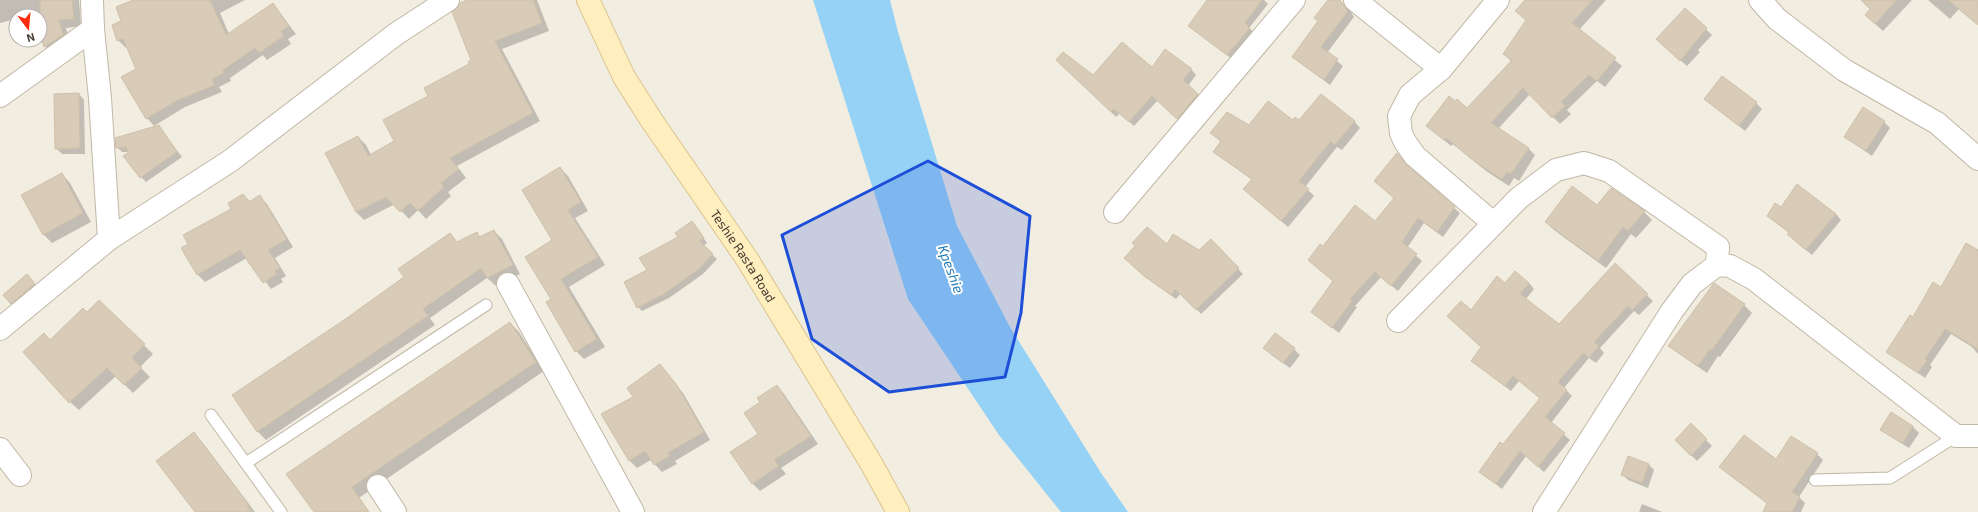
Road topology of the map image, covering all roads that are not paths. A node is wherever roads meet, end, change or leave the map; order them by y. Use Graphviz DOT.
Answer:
graph roads {
  1 [pos="92,0"];
  2 [pos="448,0"];
  3 [pos="588,0"];
  4 [pos="1294,0"];
  5 [pos="1355,0"];
  6 [pos="1498,0"];
  7 [pos="1760,0"];
  8 [pos="93,29"];
  9 [pos="1441,69"];
  10 [pos="0,96"];
  11 [pos="1978,159"];
  12 [pos="1116,212"];
  13 [pos="1493,224"];
  14 [pos="109,239"];
  15 [pos="1717,265"];
  16 [pos="508,284"];
  17 [pos="486,305"];
  18 [pos="1398,321"];
  19 [pos="0,329"];
  20 [pos="211,415"];
  21 [pos="1956,436"];
  22 [pos="1978,436"];
  23 [pos="0,449"];
  24 [pos="246,463"];
  25 [pos="20,475"];
  26 [pos="1815,480"];
  27 [pos="378,486"];
  28 [pos="281,512"];
  29 [pos="395,512"];
  30 [pos="633,512"];
  31 [pos="898,512"];
  32 [pos="1544,512"];
  1 -- 8 [label="street"];
  2 -- 14 [label="street"];
  3 -- 31 [label="main road, Teshie Rasta Road"];
  4 -- 12 [label="street"];
  5 -- 9 [label="street"];
  6 -- 9 [label="street"];
  7 -- 11 [label="street"];
  8 -- 10 [label="street"];
  8 -- 14 [label="street"];
  9 -- 13 [label="street"];
  13 -- 15 [label="street"];
  13 -- 18 [label="street"];
  14 -- 19 [label="street"];
  15 -- 21 [label="street"];
  15 -- 32 [label="street"];
  16 -- 30 [label="street"];
  17 -- 24 [label="lane"];
  20 -- 24 [label="lane"];
  21 -- 22 [label="street"];
  21 -- 26 [label="lane"];
  23 -- 25 [label="street"];
  24 -- 28 [label="lane"];
  27 -- 29 [label="street"];
}
